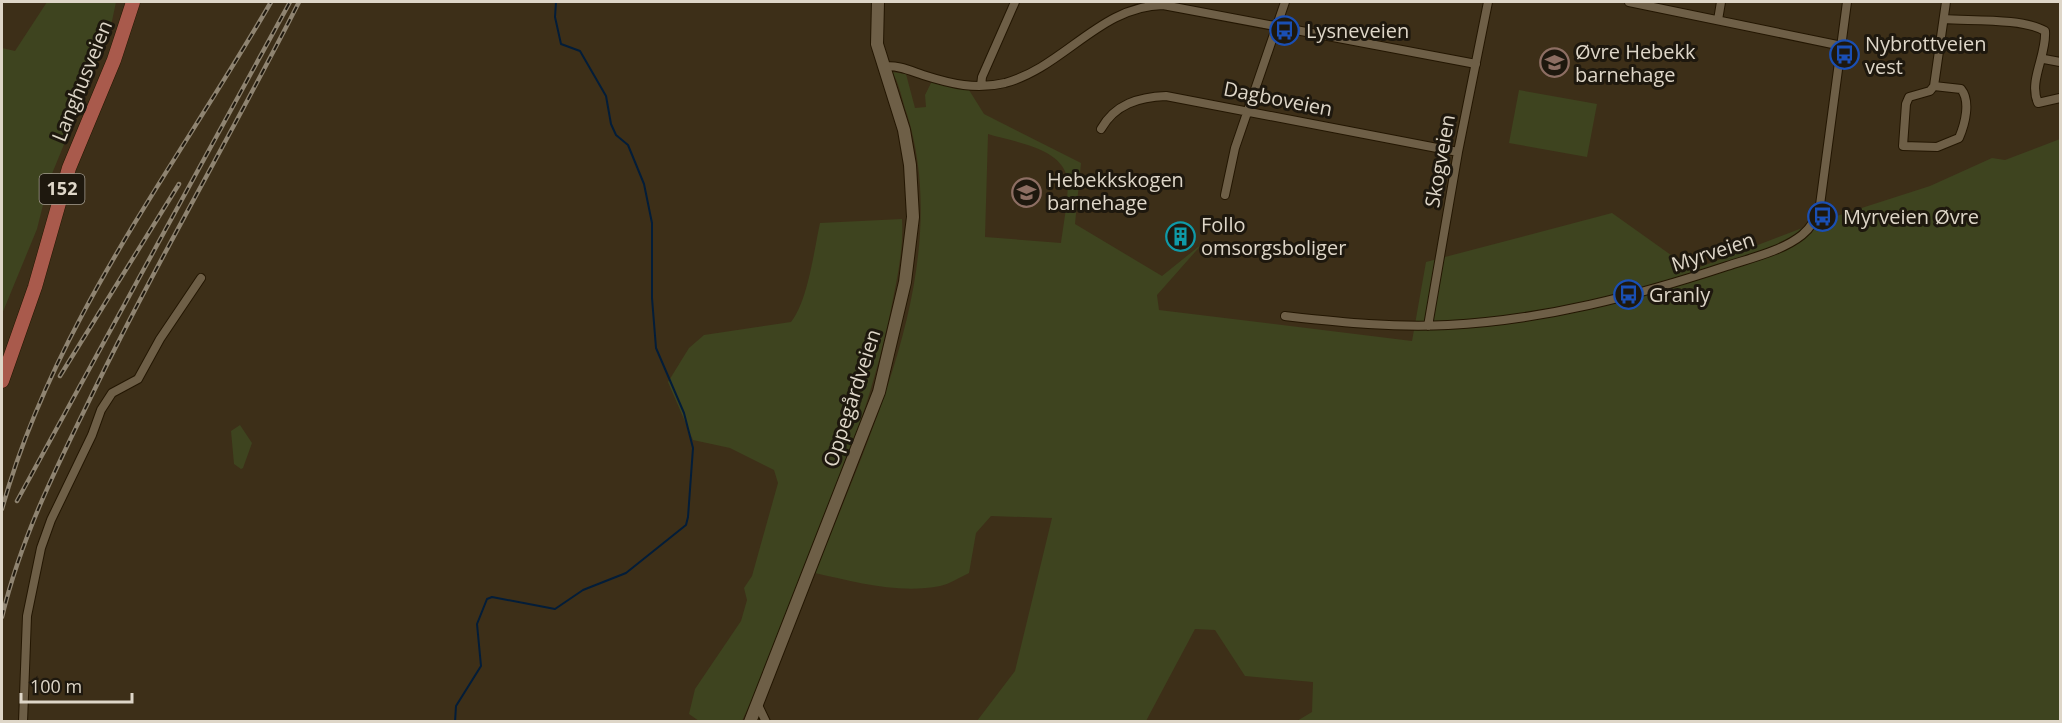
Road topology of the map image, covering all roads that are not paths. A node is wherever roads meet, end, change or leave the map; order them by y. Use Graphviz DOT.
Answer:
graph roads {
  1 [pos="133,2"];
  2 [pos="878,2"];
  3 [pos="1015,2"];
  4 [pos="1285,2"];
  5 [pos="1488,2"];
  6 [pos="1629,2"];
  7 [pos="1721,2"];
  8 [pos="1847,2"];
  9 [pos="1946,2"];
  10 [pos="1944,19"];
  11 [pos="1718,20"];
  12 [pos="1277,26"];
  13 [pos="1842,46"];
  14 [pos="2044,58"];
  15 [pos="2061,62"];
  16 [pos="1476,64"];
  17 [pos="884,67"];
  18 [pos="981,86"];
  19 [pos="1934,86"];
  20 [pos="2061,98"];
  21 [pos="1247,110"];
  22 [pos="1101,129"];
  23 [pos="1458,152"];
  24 [pos="1225,195"];
  25 [pos="201,278"];
  26 [pos="1285,316"];
  27 [pos="1428,326"];
  28 [pos="2,381"];
  29 [pos="757,703"];
  30 [pos="23,722"];
  31 [pos="750,722"];
  32 [pos="766,722"];
  1 -- 28 [label="main road, Langhusveien / 152"];
  2 -- 17 [label="main road, Oppegårdveien"];
  3 -- 18 [label="street"];
  4 -- 12 [label="street"];
  5 -- 16 [label="street, Skogveien"];
  6 -- 11 [label="street"];
  7 -- 11 [label="street"];
  8 -- 13 [label="street, Myrveien"];
  9 -- 10 [label="street"];
  10 -- 14 [label="street"];
  10 -- 19 [label="street"];
  11 -- 13 [label="street"];
  12 -- 16 [label="street"];
  12 -- 18 [label="street"];
  12 -- 21 [label="street"];
  13 -- 27 [label="street, Myrveien"];
  14 -- 15 [label="street"];
  14 -- 20 [label="street"];
  16 -- 23 [label="street, Skogveien"];
  17 -- 18 [label="street"];
  17 -- 29 [label="main road, Oppegårdveien"];
  19 -- 19 [label="street"];
  21 -- 22 [label="street, Dagboveien"];
  21 -- 23 [label="street, Dagboveien"];
  21 -- 24 [label="street"];
  23 -- 27 [label="street, Skogveien"];
  25 -- 30 [label="street"];
  26 -- 27 [label="street, Myrveien"];
  29 -- 31 [label="main road, Oppegårdveien"];
  29 -- 32 [label="street"];
}
